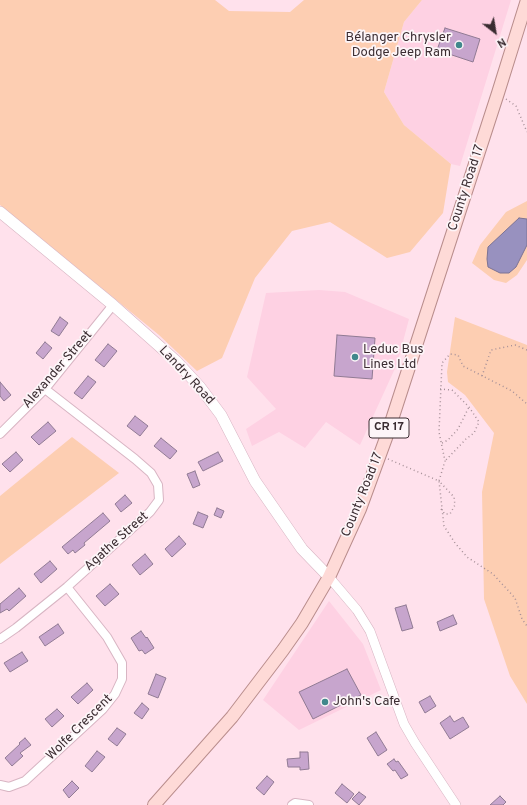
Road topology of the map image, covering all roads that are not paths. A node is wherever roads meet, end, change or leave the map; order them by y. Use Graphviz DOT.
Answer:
graph roads {
  1 [pos="526,0"];
  2 [pos="0,212"];
  3 [pos="113,305"];
  4 [pos="45,389"];
  5 [pos="0,434"];
  6 [pos="329,578"];
  7 [pos="67,587"];
  8 [pos="0,639"];
  9 [pos="0,786"];
  10 [pos="154,805"];
  11 [pos="292,805"];
  12 [pos="309,805"];
  13 [pos="456,805"];
  1 -- 6 [label="main road, County Road 17 / CR 17"];
  2 -- 3 [label="main road, Landry Road"];
  3 -- 4 [label="street, Alexander Street"];
  3 -- 6 [label="main road, Landry Road"];
  4 -- 5 [label="street, Alexander Street"];
  4 -- 7 [label="street, Agathe Street"];
  6 -- 10 [label="main road, County Road 17 / CR 17"];
  6 -- 13 [label="street"];
  7 -- 8 [label="street, Agathe Street"];
  7 -- 9 [label="street, Wolfe Crescent"];
  11 -- 12 [label="street"];
}
